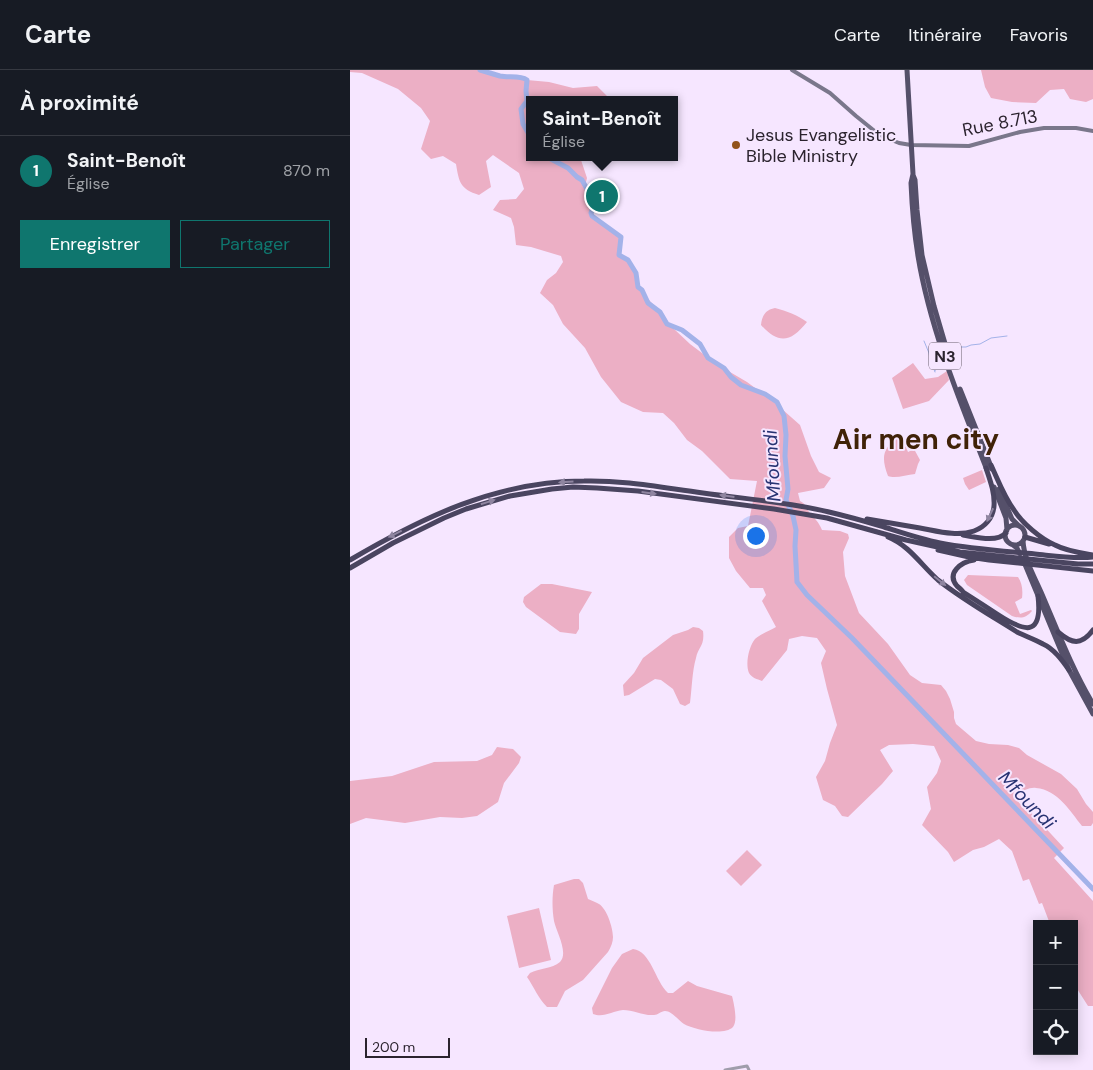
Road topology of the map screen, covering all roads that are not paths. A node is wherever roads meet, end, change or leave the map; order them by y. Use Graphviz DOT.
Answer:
graph roads {
  1 [pos="792,70"];
  2 [pos="907,70"];
  3 [pos="1093,131"];
  4 [pos="911,145"];
  5 [pos="988,467"];
  6 [pos="775,506"];
  7 [pos="804,510"];
  8 [pos="828,512"];
  9 [pos="859,526"];
  10 [pos="1019,526"];
  11 [pos="1007,532"];
  12 [pos="957,534"];
  13 [pos="1024,539"];
  14 [pos="919,543"];
  15 [pos="1013,545"];
  16 [pos="1055,545"];
  17 [pos="1093,556"];
  18 [pos="1012,557"];
  19 [pos="350,560"];
  20 [pos="989,560"];
  21 [pos="1039,560"];
  22 [pos="1093,567"];
  23 [pos="350,568"];
  24 [pos="1038,596"];
  25 [pos="1093,630"];
  26 [pos="1058,632"];
  27 [pos="1069,670"];
  28 [pos="1093,704"];
  29 [pos="1093,714"];
  30 [pos="748,1068"];
  31 [pos="725,1070"];
  1 -- 4 [label="main road, Rue 8.713"];
  2 -- 4 [label="highway, N3"];
  3 -- 4 [label="main road, Rue 8.713"];
  4 -- 5 [label="highway, N3"];
  5 -- 10 [label="highway, N3"];
  5 -- 11 [label="highway, N3"];
  5 -- 12 [label="highway, one-way"];
  5 -- 16 [label="highway"];
  6 -- 7 [label="highway"];
  6 -- 19 [label="highway, one-way"];
  23 -- 6 [label="highway, one-way"];
  7 -- 8 [label="highway"];
  7 -- 9 [label="highway"];
  8 -- 12 [label="highway"];
  8 -- 18 [label="highway"];
  9 -- 14 [label="highway"];
  9 -- 27 [label="highway, one-way"];
  10 -- 11 [label="highway"];
  10 -- 13 [label="highway, N3"];
  11 -- 12 [label="highway"];
  11 -- 15 [label="highway, N3"];
  13 -- 15 [label="highway"];
  13 -- 16 [label="highway"];
  13 -- 26 [label="highway, N3"];
  14 -- 18 [label="highway"];
  14 -- 20 [label="highway"];
  15 -- 24 [label="highway, N3"];
  16 -- 17 [label="highway"];
  17 -- 21 [label="highway"];
  18 -- 20 [label="highway"];
  18 -- 21 [label="highway"];
  20 -- 24 [label="highway"];
  21 -- 22 [label="highway"];
  21 -- 22 [label="highway"];
  24 -- 27 [label="highway, N3"];
  25 -- 26 [label="highway"];
  26 -- 28 [label="highway, N3"];
  27 -- 29 [label="highway, N3"];
  30 -- 31 [label="street"];
}
